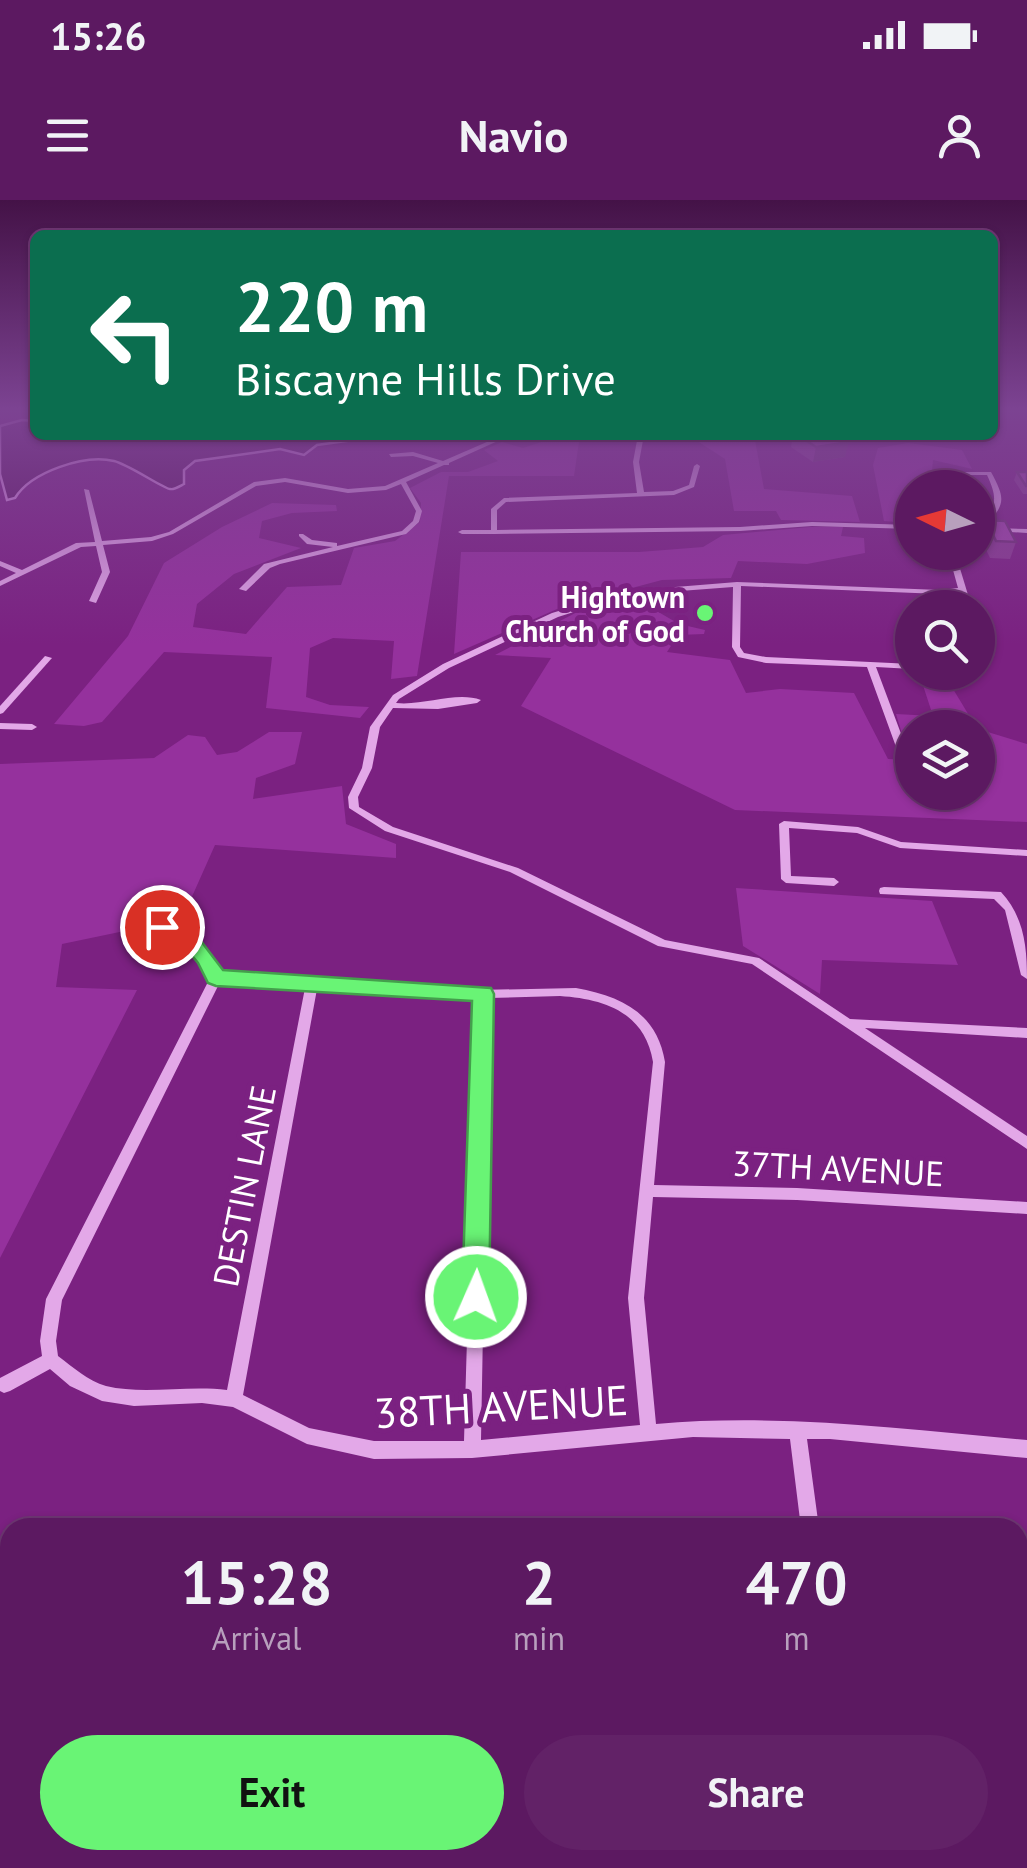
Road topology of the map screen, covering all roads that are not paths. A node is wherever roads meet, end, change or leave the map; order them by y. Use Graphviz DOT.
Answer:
graph roads {
  1 [pos="249,488"];
  2 [pos="336,488"];
  3 [pos="374,488"];
  4 [pos="407,488"];
  5 [pos="640,488"];
  6 [pos="688,488"];
  7 [pos="86,490"];
  8 [pos="641,494"];
  9 [pos="895,527"];
  10 [pos="995,530"];
  11 [pos="1027,531"];
  12 [pos="462,532"];
  13 [pos="494,532"];
  14 [pos="301,535"];
  15 [pos="98,541"];
  16 [pos="366,542"];
  17 [pos="0,563"];
  18 [pos="956,570"];
  19 [pos="22,573"];
  20 [pos="0,584"];
  21 [pos="737,584"];
  22 [pos="243,588"];
  23 [pos="895,590"];
  24 [pos="962,590"];
  25 [pos="93,601"];
  26 [pos="48,658"];
  27 [pos="871,664"];
  28 [pos="895,665"];
  29 [pos="479,700"];
  30 [pos="389,705"];
  31 [pos="0,711"];
  32 [pos="0,726"];
  33 [pos="32,727"];
  34 [pos="895,731"];
  35 [pos="1027,853"];
  36 [pos="834,882"];
  37 [pos="884,891"];
  38 [pos="156,934"];
  39 [pos="1027,975"];
  40 [pos="216,978"];
  41 [pos="312,984"];
  42 [pos="483,994"];
  43 [pos="848,1023"];
  44 [pos="1027,1033"];
  45 [pos="1027,1143"];
  46 [pos="646,1191"];
  47 [pos="1027,1208"];
  48 [pos="51,1360"];
  49 [pos="4,1385"];
  50 [pos="234,1398"];
  51 [pos="797,1429"];
  52 [pos="649,1434"];
  53 [pos="472,1449"];
  54 [pos="1027,1449"];
  55 [pos="809,1518"];
  1 -- 15 [label="street"];
  2 -- 3 [label="street"];
  4 -- 16 [label="street"];
  5 -- 8 [label="street"];
  6 -- 8 [label="street"];
  7 -- 15 [label="street"];
  8 -- 13 [label="street"];
  9 -- 13 [label="street"];
  10 -- 11 [label="street"];
  12 -- 13 [label="street"];
  14 -- 16 [label="street"];
  15 -- 19 [label="street"];
  15 -- 25 [label="street"];
  16 -- 22 [label="street"];
  17 -- 19 [label="street"];
  18 -- 24 [label="street"];
  19 -- 20 [label="street"];
  21 -- 23 [label="street"];
  21 -- 27 [label="street"];
  21 -- 30 [label="street"];
  26 -- 31 [label="street"];
  27 -- 28 [label="street"];
  27 -- 34 [label="street"];
  29 -- 30 [label="street"];
  30 -- 43 [label="street"];
  32 -- 33 [label="street"];
  35 -- 36 [label="street"];
  37 -- 39 [label="street"];
  38 -- 40 [label="street"];
  40 -- 41 [label="street"];
  40 -- 48 [label="street"];
  41 -- 42 [label="street"];
  41 -- 50 [label="street, DESTIN LANE"];
  42 -- 46 [label="street"];
  42 -- 53 [label="street"];
  43 -- 44 [label="street"];
  43 -- 45 [label="street"];
  46 -- 47 [label="street, 37TH AVENUE"];
  46 -- 52 [label="street"];
  48 -- 49 [label="street"];
  48 -- 50 [label="street, 38TH AVENUE"];
  50 -- 53 [label="street, 38TH AVENUE"];
  51 -- 52 [label="street, 38TH AVENUE"];
  51 -- 54 [label="street, 38TH AVENUE"];
  51 -- 55 [label="street"];
  52 -- 53 [label="street, 38TH AVENUE"];
}
